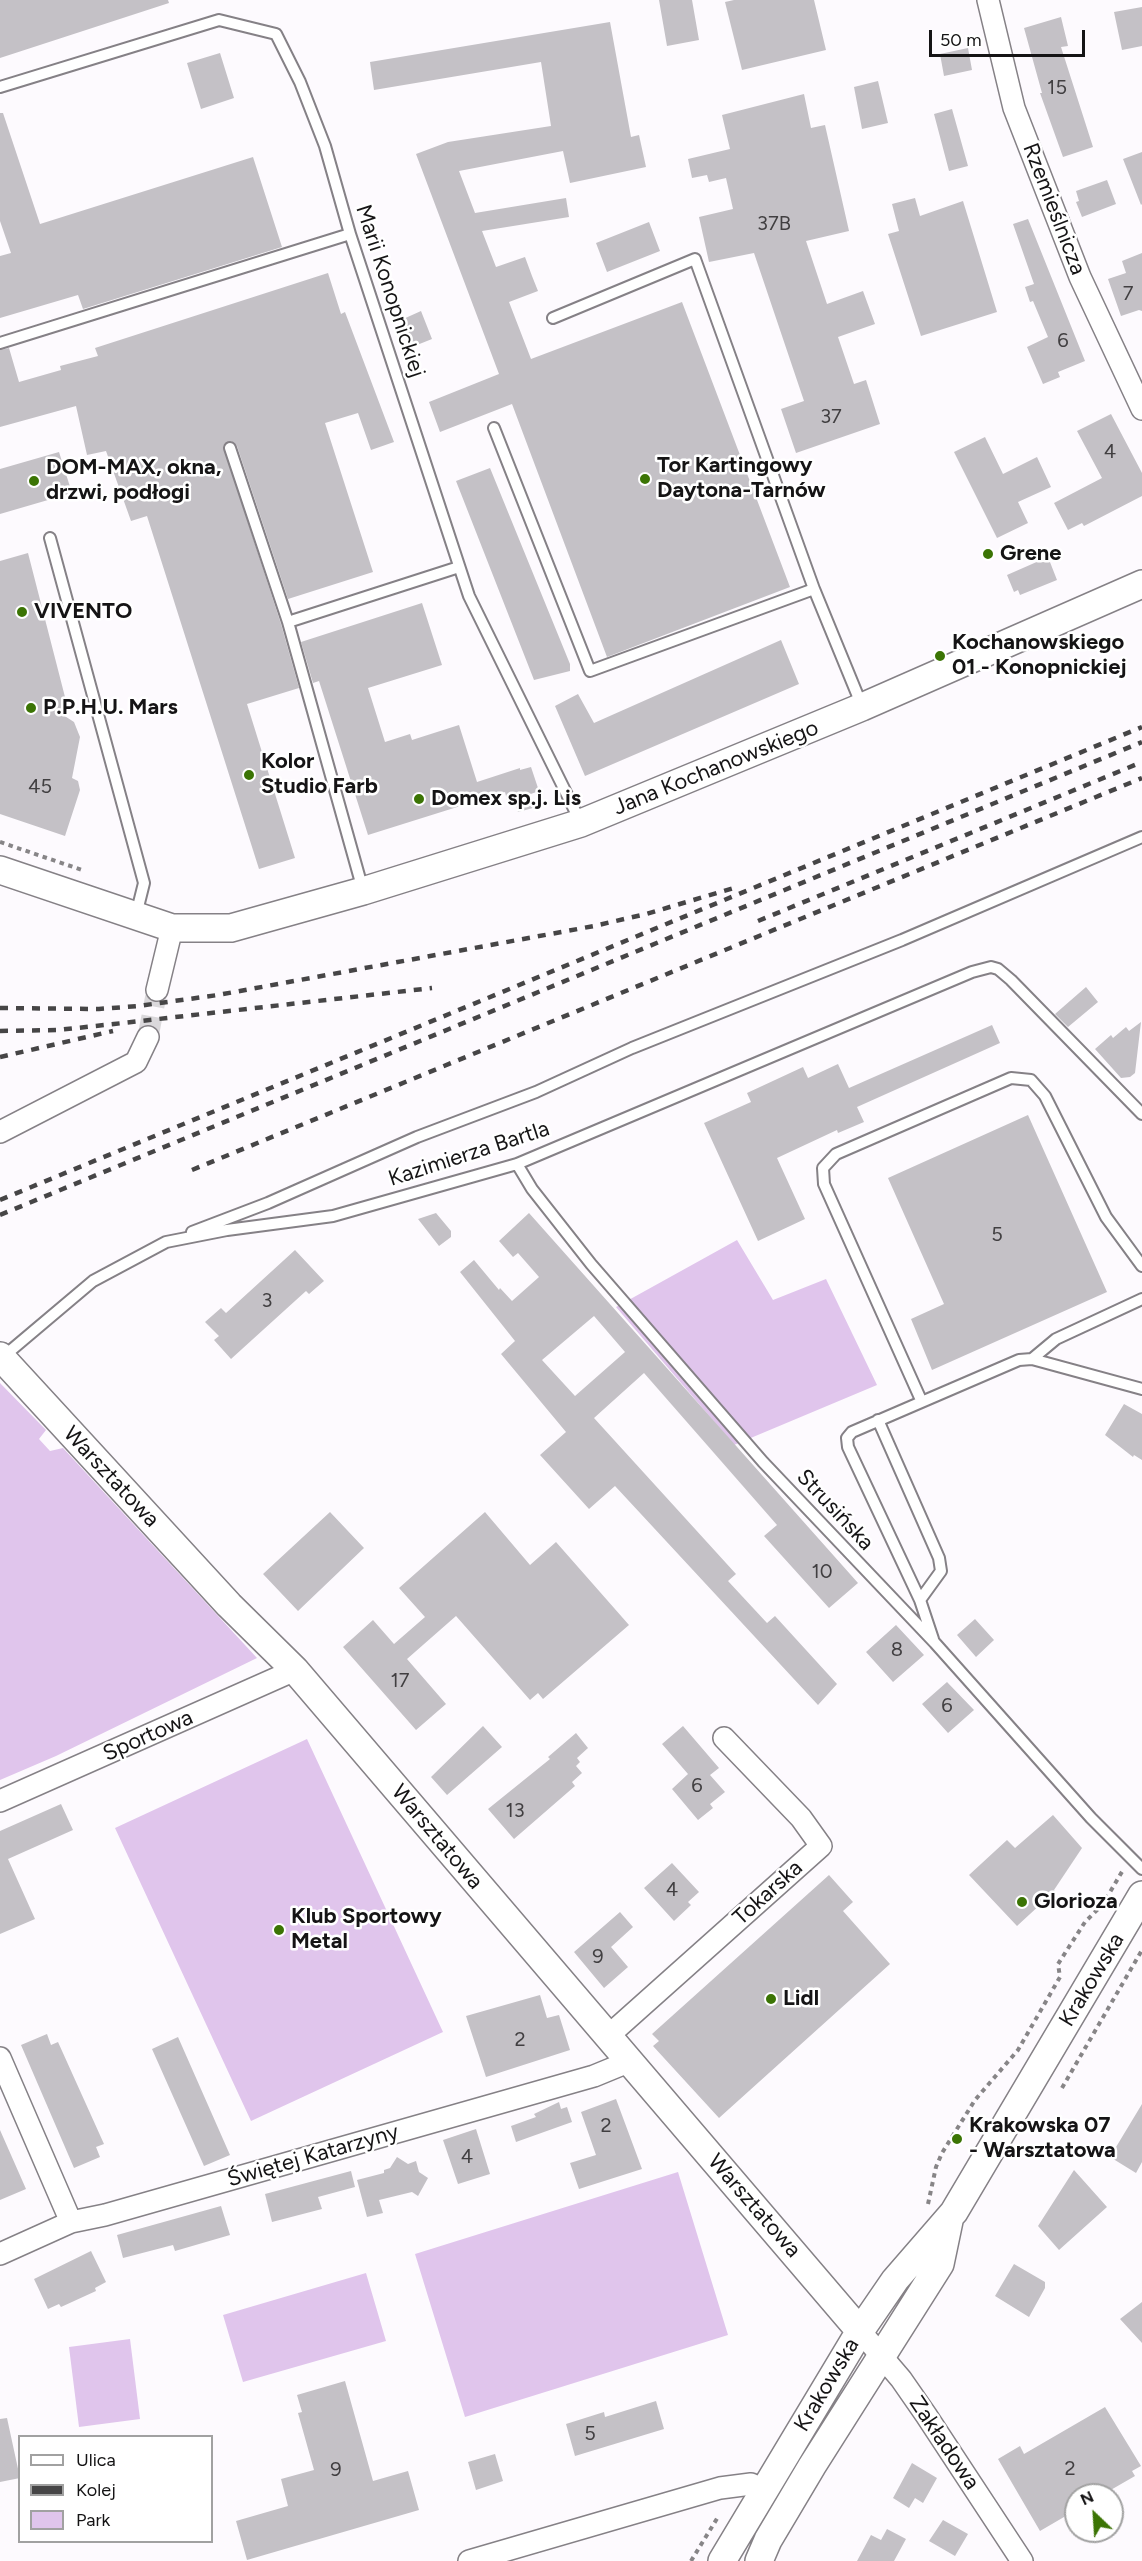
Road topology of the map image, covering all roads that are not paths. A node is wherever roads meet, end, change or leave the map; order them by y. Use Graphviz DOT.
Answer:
graph roads {
  1 [pos="988,0"];
  2 [pos="0,87"];
  3 [pos="350,234"];
  4 [pos="553,318"];
  5 [pos="0,343"];
  6 [pos="1142,409"];
  7 [pos="494,428"];
  8 [pos="230,448"];
  9 [pos="50,538"];
  10 [pos="459,567"];
  11 [pos="1142,584"];
  12 [pos="814,589"];
  13 [pos="288,622"];
  14 [pos="862,707"];
  15 [pos="580,823"];
  16 [pos="1142,837"];
  17 [pos="0,870"];
  18 [pos="363,891"];
  19 [pos="136,915"];
  20 [pos="172,928"];
  21 [pos="157,990"];
  22 [pos="148,1037"];
  23 [pos="1142,1114"];
  24 [pos="0,1132"];
  25 [pos="517,1164"];
  26 [pos="166,1242"];
  27 [pos="1142,1266"];
  28 [pos="1142,1299"];
  29 [pos="1,1357"];
  30 [pos="1032,1359"];
  31 [pos="1142,1389"];
  32 [pos="921,1400"];
  33 [pos="878,1420"];
  34 [pos="920,1600"];
  35 [pos="935,1643"];
  36 [pos="295,1670"];
  37 [pos="724,1738"];
  38 [pos="0,1801"];
  39 [pos="1142,1869"];
  40 [pos="1142,1895"];
  41 [pos="607,2037"];
  42 [pos="0,2058"];
  43 [pos="628,2062"];
  44 [pos="938,2213"];
  45 [pos="71,2222"];
  46 [pos="0,2254"];
  47 [pos="860,2331"];
  48 [pos="881,2354"];
  49 [pos="764,2490"];
  50 [pos="469,2561"];
  51 [pos="722,2561"];
  52 [pos="759,2561"];
  53 [pos="1022,2561"];
  1 -- 6 [label="street, Rzemieślnicza"];
  2 -- 3 [label="lane, Marii Konopnickiej"];
  3 -- 5 [label="lane"];
  3 -- 10 [label="lane, Marii Konopnickiej"];
  4 -- 12 [label="lane"];
  7 -- 12 [label="lane"];
  8 -- 13 [label="lane"];
  9 -- 19 [label="lane"];
  10 -- 13 [label="lane"];
  10 -- 15 [label="lane, Marii Konopnickiej"];
  11 -- 14 [label="street, Jana Kochanowskiego"];
  12 -- 14 [label="lane"];
  13 -- 18 [label="lane"];
  14 -- 15 [label="street, Jana Kochanowskiego"];
  15 -- 18 [label="street, Jana Kochanowskiego"];
  16 -- 26 [label="lane"];
  17 -- 19 [label="street, Jana Kochanowskiego"];
  18 -- 20 [label="street, Jana Kochanowskiego"];
  19 -- 20 [label="street, Jana Kochanowskiego"];
  20 -- 21 [label="street"];
  22 -- 24 [label="street"];
  23 -- 25 [label="lane, Kazimierza Bartla"];
  25 -- 26 [label="lane, Kazimierza Bartla"];
  25 -- 35 [label="lane, Strusińska"];
  26 -- 29 [label="lane, Kazimierza Bartla"];
  27 -- 32 [label="lane"];
  28 -- 30 [label="lane"];
  29 -- 36 [label="street, Warsztatowa"];
  30 -- 31 [label="lane"];
  30 -- 32 [label="lane"];
  32 -- 33 [label="lane"];
  33 -- 34 [label="lane"];
  33 -- 34 [label="lane"];
  34 -- 35 [label="lane"];
  35 -- 39 [label="lane, Strusińska"];
  36 -- 38 [label="street, Sportowa"];
  36 -- 41 [label="street, Warsztatowa"];
  37 -- 41 [label="street, Tokarska"];
  40 -- 44 [label="street, Krakowska"];
  41 -- 43 [label="street, Warsztatowa"];
  42 -- 45 [label="street"];
  43 -- 45 [label="street, Świętej Katarzyny"];
  43 -- 47 [label="street, Warsztatowa"];
  44 -- 47 [label="street, Krakowska"];
  44 -- 48 [label="street, Krakowska"];
  45 -- 46 [label="street, Świętej Katarzyny"];
  47 -- 48 [label="street, Zakładowa"];
  47 -- 49 [label="street, Krakowska"];
  48 -- 52 [label="street, Krakowska"];
  48 -- 53 [label="street, Zakładowa"];
  49 -- 50 [label="street"];
  49 -- 51 [label="street, Krakowska"];
}
